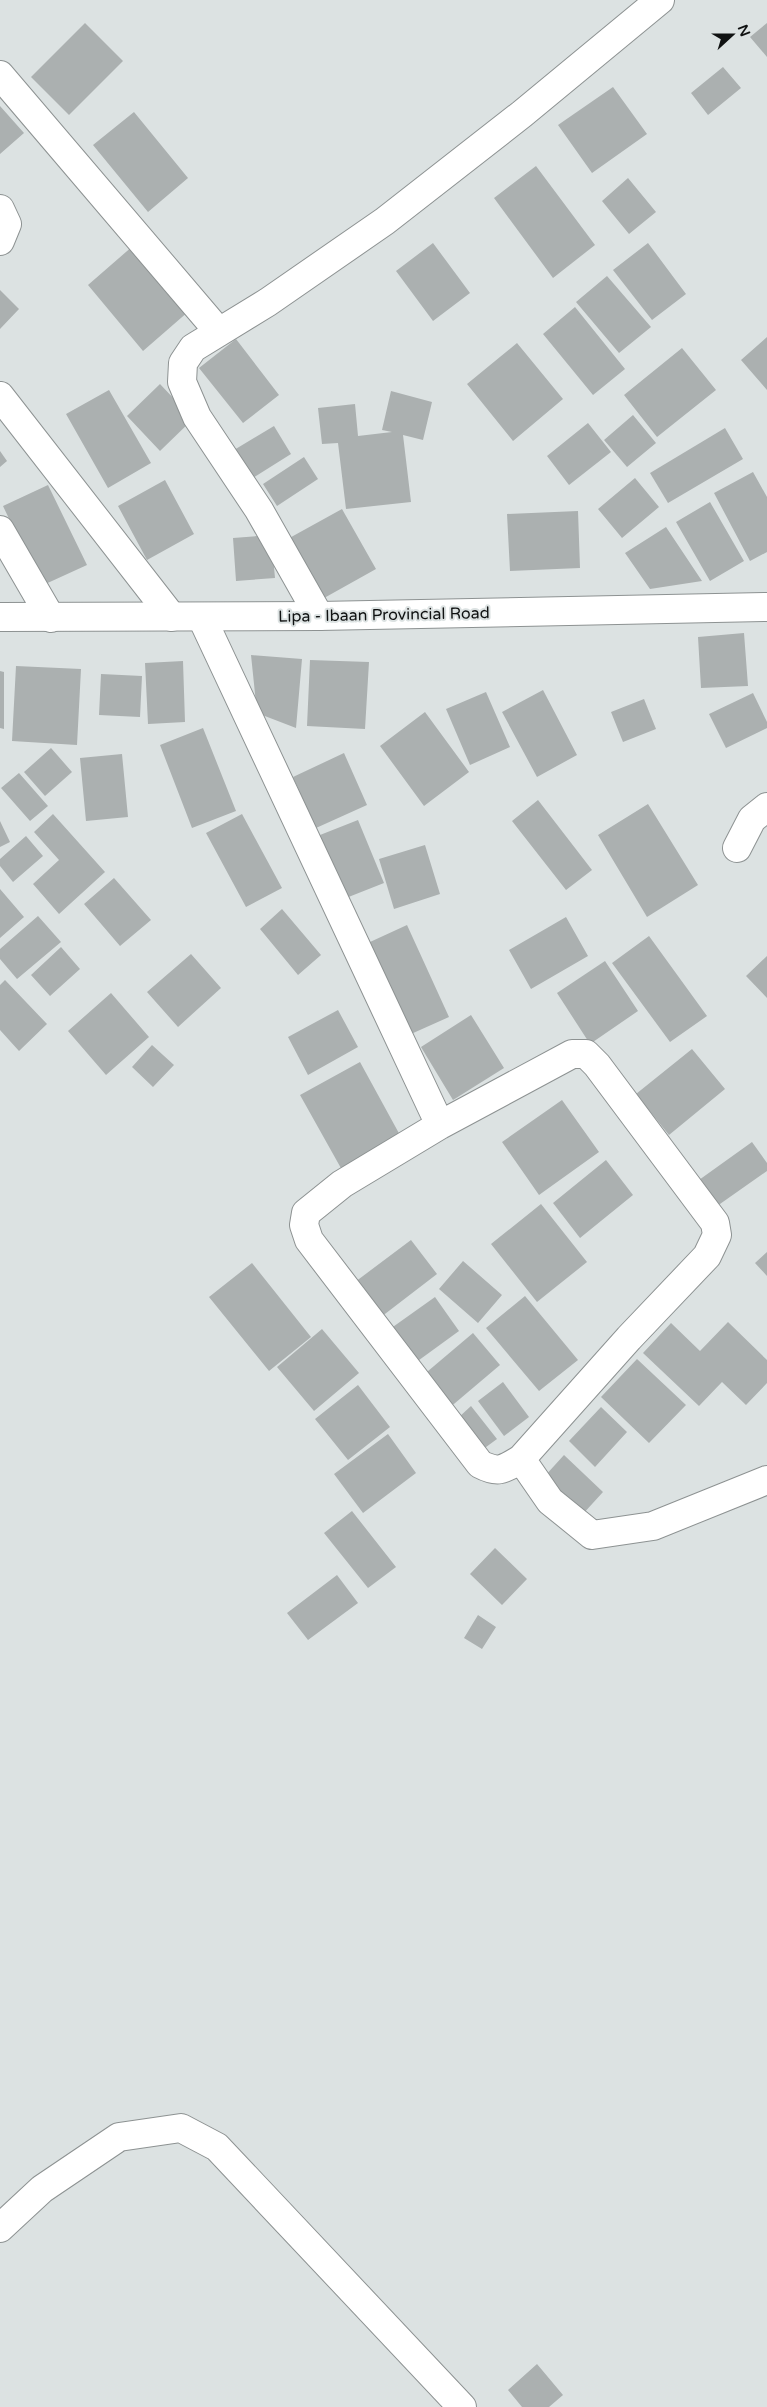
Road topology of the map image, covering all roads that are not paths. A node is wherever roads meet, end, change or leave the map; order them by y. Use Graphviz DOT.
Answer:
graph roads {
  1 [pos="660,0"];
  2 [pos="0,75"];
  3 [pos="0,210"];
  4 [pos="0,241"];
  5 [pos="220,332"];
  6 [pos="0,396"];
  7 [pos="0,530"];
  8 [pos="767,607"];
  9 [pos="320,616"];
  10 [pos="0,617"];
  11 [pos="172,617"];
  12 [pos="51,618"];
  13 [pos="202,618"];
  14 [pos="767,807"];
  15 [pos="737,848"];
  16 [pos="440,1125"];
  17 [pos="522,1460"];
  18 [pos="767,1480"];
  19 [pos="0,2228"];
  20 [pos="462,2407"];
  1 -- 5 [label="street"];
  2 -- 5 [label="street"];
  3 -- 4 [label="street"];
  5 -- 9 [label="street"];
  6 -- 11 [label="street"];
  7 -- 12 [label="street"];
  8 -- 9 [label="street, Lipa - Ibaan Provincial Road"];
  9 -- 13 [label="street, Lipa - Ibaan Provincial Road"];
  10 -- 12 [label="street, Lipa - Ibaan Provincial Road"];
  11 -- 12 [label="street, Lipa - Ibaan Provincial Road"];
  11 -- 13 [label="street, Lipa - Ibaan Provincial Road"];
  13 -- 16 [label="street"];
  14 -- 15 [label="street"];
  16 -- 17 [label="street"];
  16 -- 17 [label="street"];
  17 -- 18 [label="street"];
  19 -- 20 [label="street"];
}
